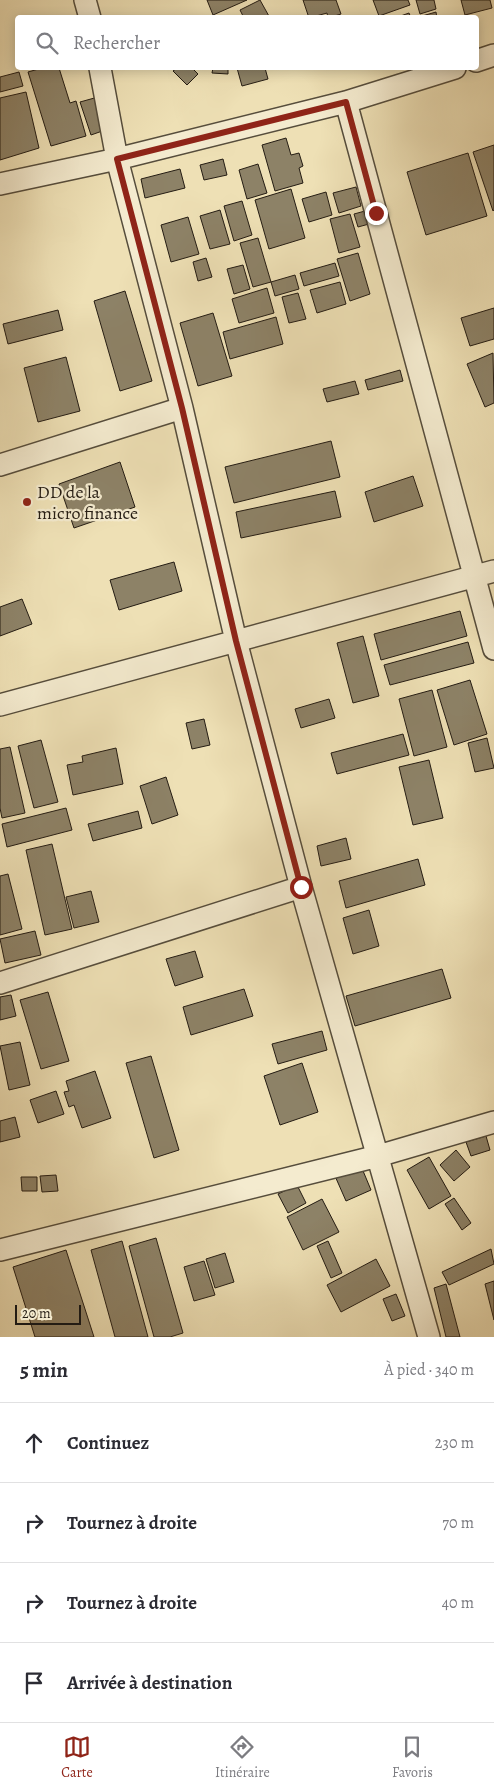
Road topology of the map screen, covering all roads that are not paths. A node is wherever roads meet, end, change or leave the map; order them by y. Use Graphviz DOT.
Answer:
graph roads {
  1 [pos="85,0"];
  2 [pos="89,15"];
  3 [pos="494,55"];
  4 [pos="479,60"];
  5 [pos="100,70"];
  6 [pos="449,70"];
  7 [pos="346,102"];
  8 [pos="117,159"];
  9 [pos="0,184"];
  10 [pos="182,408"];
  11 [pos="0,465"];
  12 [pos="484,574"];
  13 [pos="236,641"];
  14 [pos="494,649"];
  15 [pos="0,705"];
  16 [pos="301,887"];
  17 [pos="0,984"];
  18 [pos="494,1122"];
  19 [pos="378,1156"];
  20 [pos="0,1250"];
  21 [pos="428,1337"];
  1 -- 2 [label="street"];
  3 -- 4 [label="street"];
  5 -- 8 [label="street"];
  6 -- 7 [label="street"];
  7 -- 8 [label="street"];
  7 -- 12 [label="street"];
  8 -- 9 [label="street"];
  8 -- 10 [label="street"];
  10 -- 11 [label="street"];
  10 -- 13 [label="street"];
  12 -- 13 [label="street"];
  12 -- 14 [label="street"];
  13 -- 15 [label="street"];
  13 -- 16 [label="street"];
  16 -- 17 [label="street"];
  16 -- 19 [label="street"];
  18 -- 19 [label="street"];
  19 -- 20 [label="street"];
  19 -- 21 [label="street"];
}
